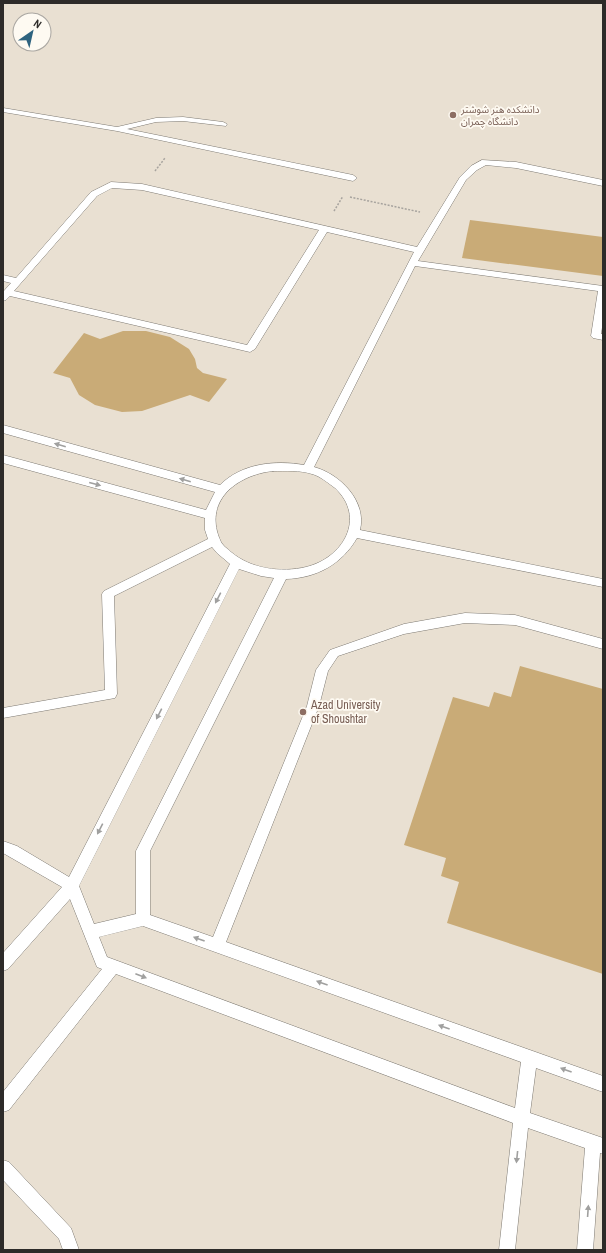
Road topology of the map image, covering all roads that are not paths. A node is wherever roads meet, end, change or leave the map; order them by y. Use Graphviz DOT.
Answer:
graph roads {
  1 [pos="3,110"];
  2 [pos="223,124"];
  3 [pos="117,129"];
  4 [pos="353,178"];
  5 [pos="603,183"];
  6 [pos="325,228"];
  7 [pos="419,250"];
  8 [pos="412,263"];
  9 [pos="3,278"];
  10 [pos="17,281"];
  11 [pos="5,295"];
  12 [pos="603,337"];
  13 [pos="3,429"];
  14 [pos="3,458"];
  15 [pos="307,470"];
  16 [pos="222,490"];
  17 [pos="209,515"];
  18 [pos="355,533"];
  19 [pos="215,540"];
  20 [pos="236,563"];
  21 [pos="282,575"];
  22 [pos="603,583"];
  23 [pos="603,644"];
  24 [pos="3,713"];
  25 [pos="3,847"];
  26 [pos="72,886"];
  27 [pos="143,919"];
  28 [pos="90,932"];
  29 [pos="217,945"];
  30 [pos="3,964"];
  31 [pos="114,966"];
  32 [pos="530,1057"];
  33 [pos="603,1084"];
  34 [pos="3,1104"];
  35 [pos="521,1118"];
  36 [pos="598,1144"];
  37 [pos="3,1168"];
  38 [pos="71,1250"];
  39 [pos="507,1250"];
  40 [pos="585,1250"];
  1 -- 3 [label="lane"];
  2 -- 3 [label="lane"];
  3 -- 4 [label="lane"];
  5 -- 7 [label="lane"];
  6 -- 7 [label="lane"];
  6 -- 10 [label="lane"];
  6 -- 11 [label="lane"];
  7 -- 8 [label="lane"];
  8 -- 12 [label="lane"];
  8 -- 15 [label="lane"];
  9 -- 10 [label="lane"];
  10 -- 11 [label="lane"];
  16 -- 13 [label="lane, one-way"];
  14 -- 17 [label="lane, one-way"];
  15 -- 16 [label="lane"];
  15 -- 18 [label="lane"];
  16 -- 17 [label="lane"];
  17 -- 19 [label="lane"];
  18 -- 21 [label="lane"];
  18 -- 22 [label="lane"];
  19 -- 20 [label="lane"];
  19 -- 24 [label="lane"];
  20 -- 21 [label="lane"];
  20 -- 26 [label="lane, one-way"];
  21 -- 27 [label="lane"];
  23 -- 29 [label="lane"];
  25 -- 26 [label="lane"];
  26 -- 28 [label="lane"];
  26 -- 30 [label="lane"];
  27 -- 28 [label="lane"];
  29 -- 27 [label="lane, one-way"];
  28 -- 31 [label="lane"];
  32 -- 29 [label="lane, one-way"];
  31 -- 34 [label="lane"];
  31 -- 35 [label="lane, one-way"];
  33 -- 32 [label="lane, one-way"];
  32 -- 35 [label="lane"];
  35 -- 36 [label="lane"];
  35 -- 39 [label="lane, one-way"];
  40 -- 36 [label="lane, one-way"];
  37 -- 38 [label="lane"];
}
